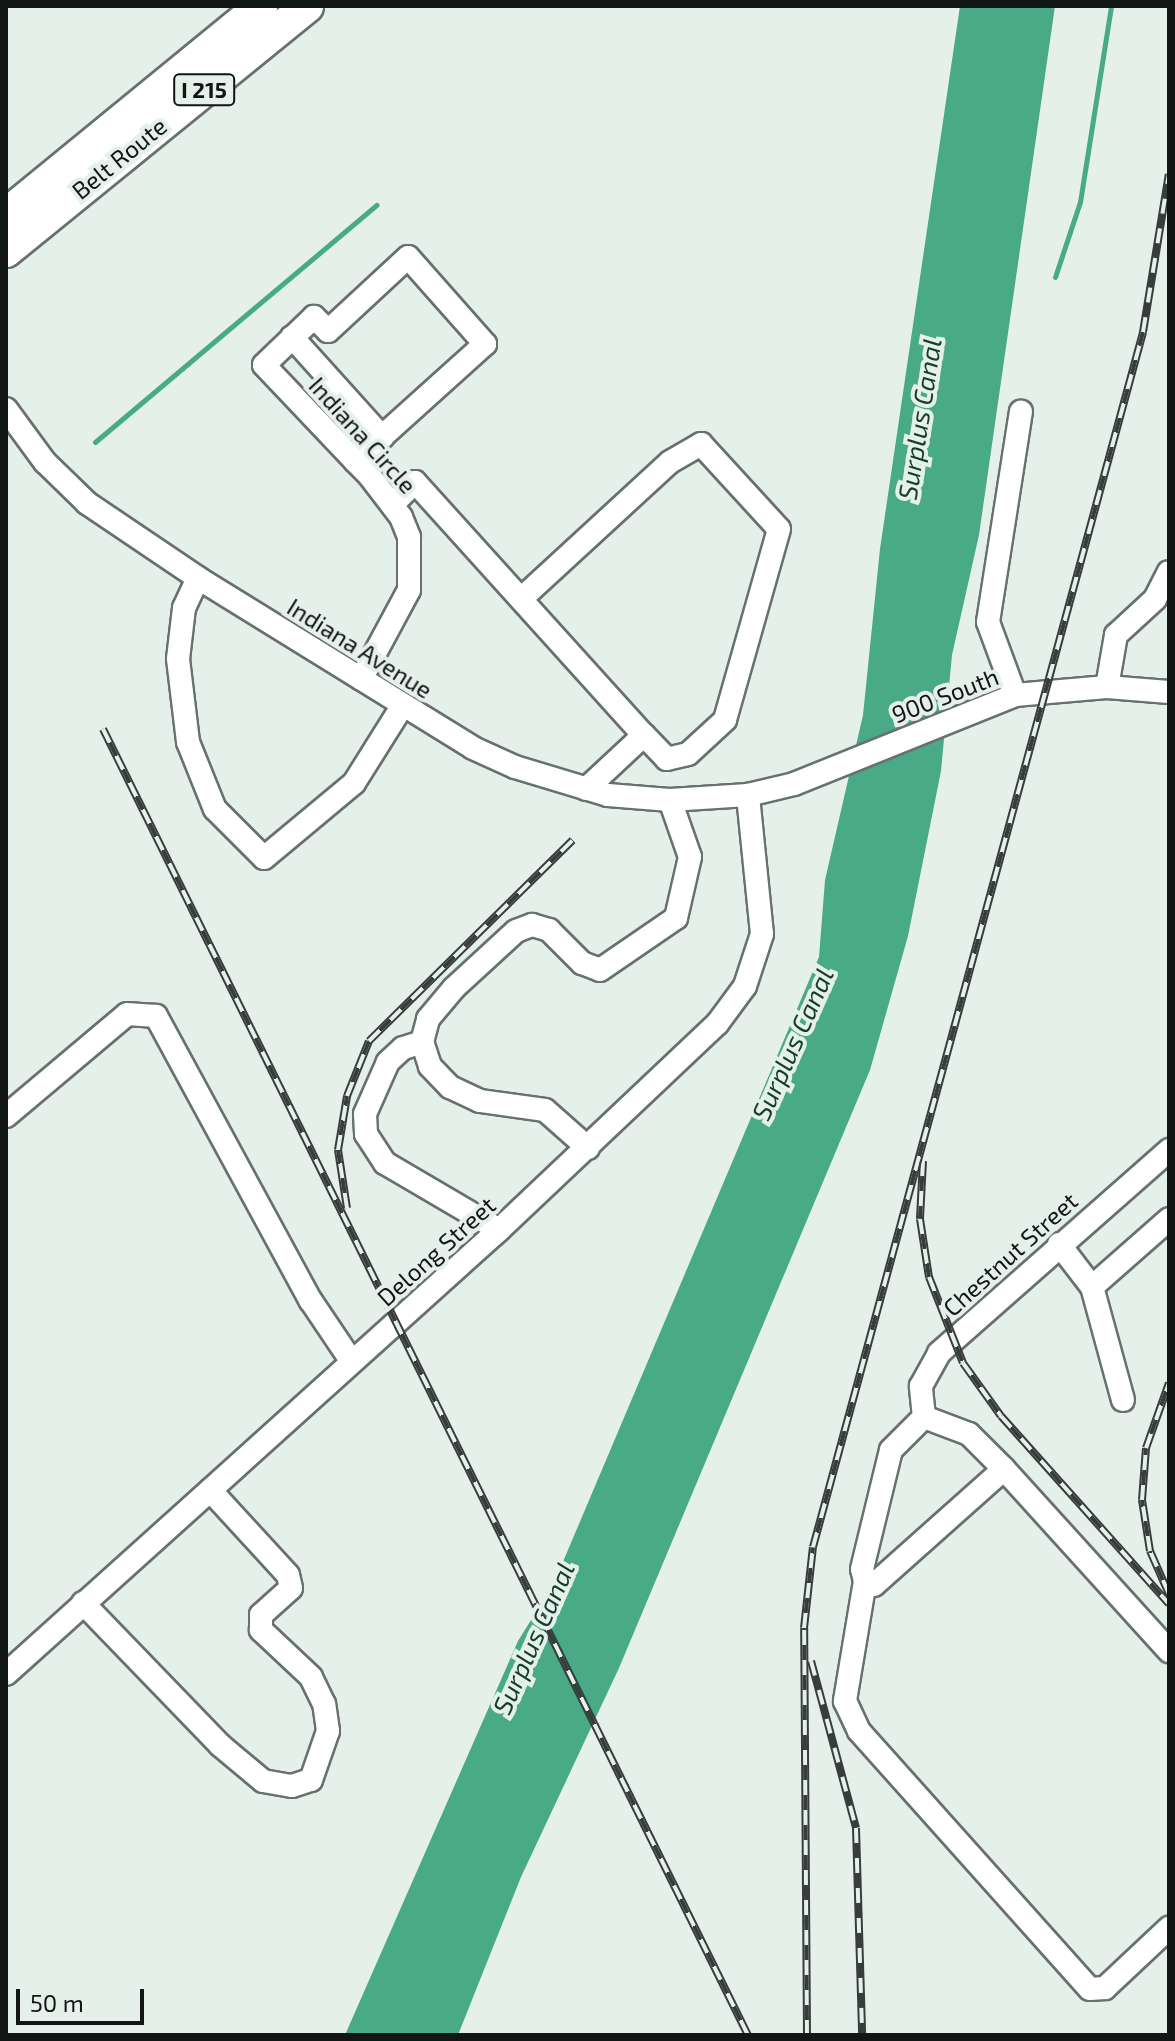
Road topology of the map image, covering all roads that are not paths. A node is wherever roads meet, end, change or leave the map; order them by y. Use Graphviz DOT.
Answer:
graph roads {
  1 [pos="261,6"];
  2 [pos="307,6"];
  3 [pos="8,237"];
  4 [pos="292,337"];
  5 [pos="6,409"];
  6 [pos="1021,412"];
  7 [pos="382,437"];
  8 [pos="355,461"];
  9 [pos="393,504"];
  10 [pos="1169,572"];
  11 [pos="198,578"];
  12 [pos="521,599"];
  13 [pos="361,679"];
  14 [pos="1107,687"];
  15 [pos="1169,692"];
  16 [pos="1015,695"];
  17 [pos="403,705"];
  18 [pos="644,735"];
  19 [pos="586,789"];
  20 [pos="748,795"];
  21 [pos="670,800"];
  22 [pos="422,1042"];
  23 [pos="6,1116"];
  24 [pos="588,1148"];
  25 [pos="1166,1158"];
  26 [pos="1169,1219"];
  27 [pos="499,1230"];
  28 [pos="1059,1244"];
  29 [pos="1092,1287"];
  30 [pos="352,1362"];
  31 [pos="1123,1400"];
  32 [pos="924,1417"];
  33 [pos="1004,1469"];
  34 [pos="210,1490"];
  35 [pos="865,1581"];
  36 [pos="83,1603"];
  37 [pos="1169,1651"];
  38 [pos="6,1674"];
  39 [pos="1169,1928"];
  1 -- 3 [label="highway, Belt Route / I 215"];
  2 -- 3 [label="highway, Belt Route / I 215"];
  4 -- 7 [label="street"];
  4 -- 7 [label="street"];
  4 -- 8 [label="street, Indiana Circle"];
  5 -- 11 [label="street, Indiana Avenue"];
  6 -- 16 [label="street"];
  7 -- 8 [label="street"];
  8 -- 9 [label="street, Indiana Circle"];
  9 -- 12 [label="street"];
  9 -- 13 [label="street, Indiana Circle"];
  10 -- 14 [label="street"];
  11 -- 13 [label="street, Indiana Avenue"];
  11 -- 17 [label="street"];
  12 -- 18 [label="street"];
  12 -- 18 [label="street"];
  13 -- 17 [label="street, Indiana Avenue"];
  14 -- 15 [label="street, 900 South"];
  14 -- 16 [label="street, 900 South"];
  16 -- 20 [label="street, 900 South"];
  17 -- 19 [label="street, Indiana Avenue"];
  18 -- 19 [label="street"];
  19 -- 21 [label="street, Indiana Avenue"];
  20 -- 21 [label="street, Indiana Avenue"];
  20 -- 24 [label="street, Delong Street"];
  21 -- 22 [label="street"];
  22 -- 24 [label="street"];
  22 -- 27 [label="street"];
  23 -- 30 [label="street"];
  24 -- 27 [label="street, Delong Street"];
  25 -- 28 [label="street, Chestnut Street"];
  26 -- 29 [label="street"];
  27 -- 30 [label="street, Delong Street"];
  28 -- 29 [label="street"];
  28 -- 32 [label="street, Chestnut Street"];
  29 -- 31 [label="street"];
  30 -- 34 [label="street, Delong Street"];
  32 -- 33 [label="street"];
  32 -- 35 [label="street"];
  33 -- 35 [label="street"];
  33 -- 37 [label="street"];
  34 -- 36 [label="street, Delong Street"];
  34 -- 36 [label="street"];
  35 -- 39 [label="street"];
  36 -- 38 [label="street, Delong Street"];
}
